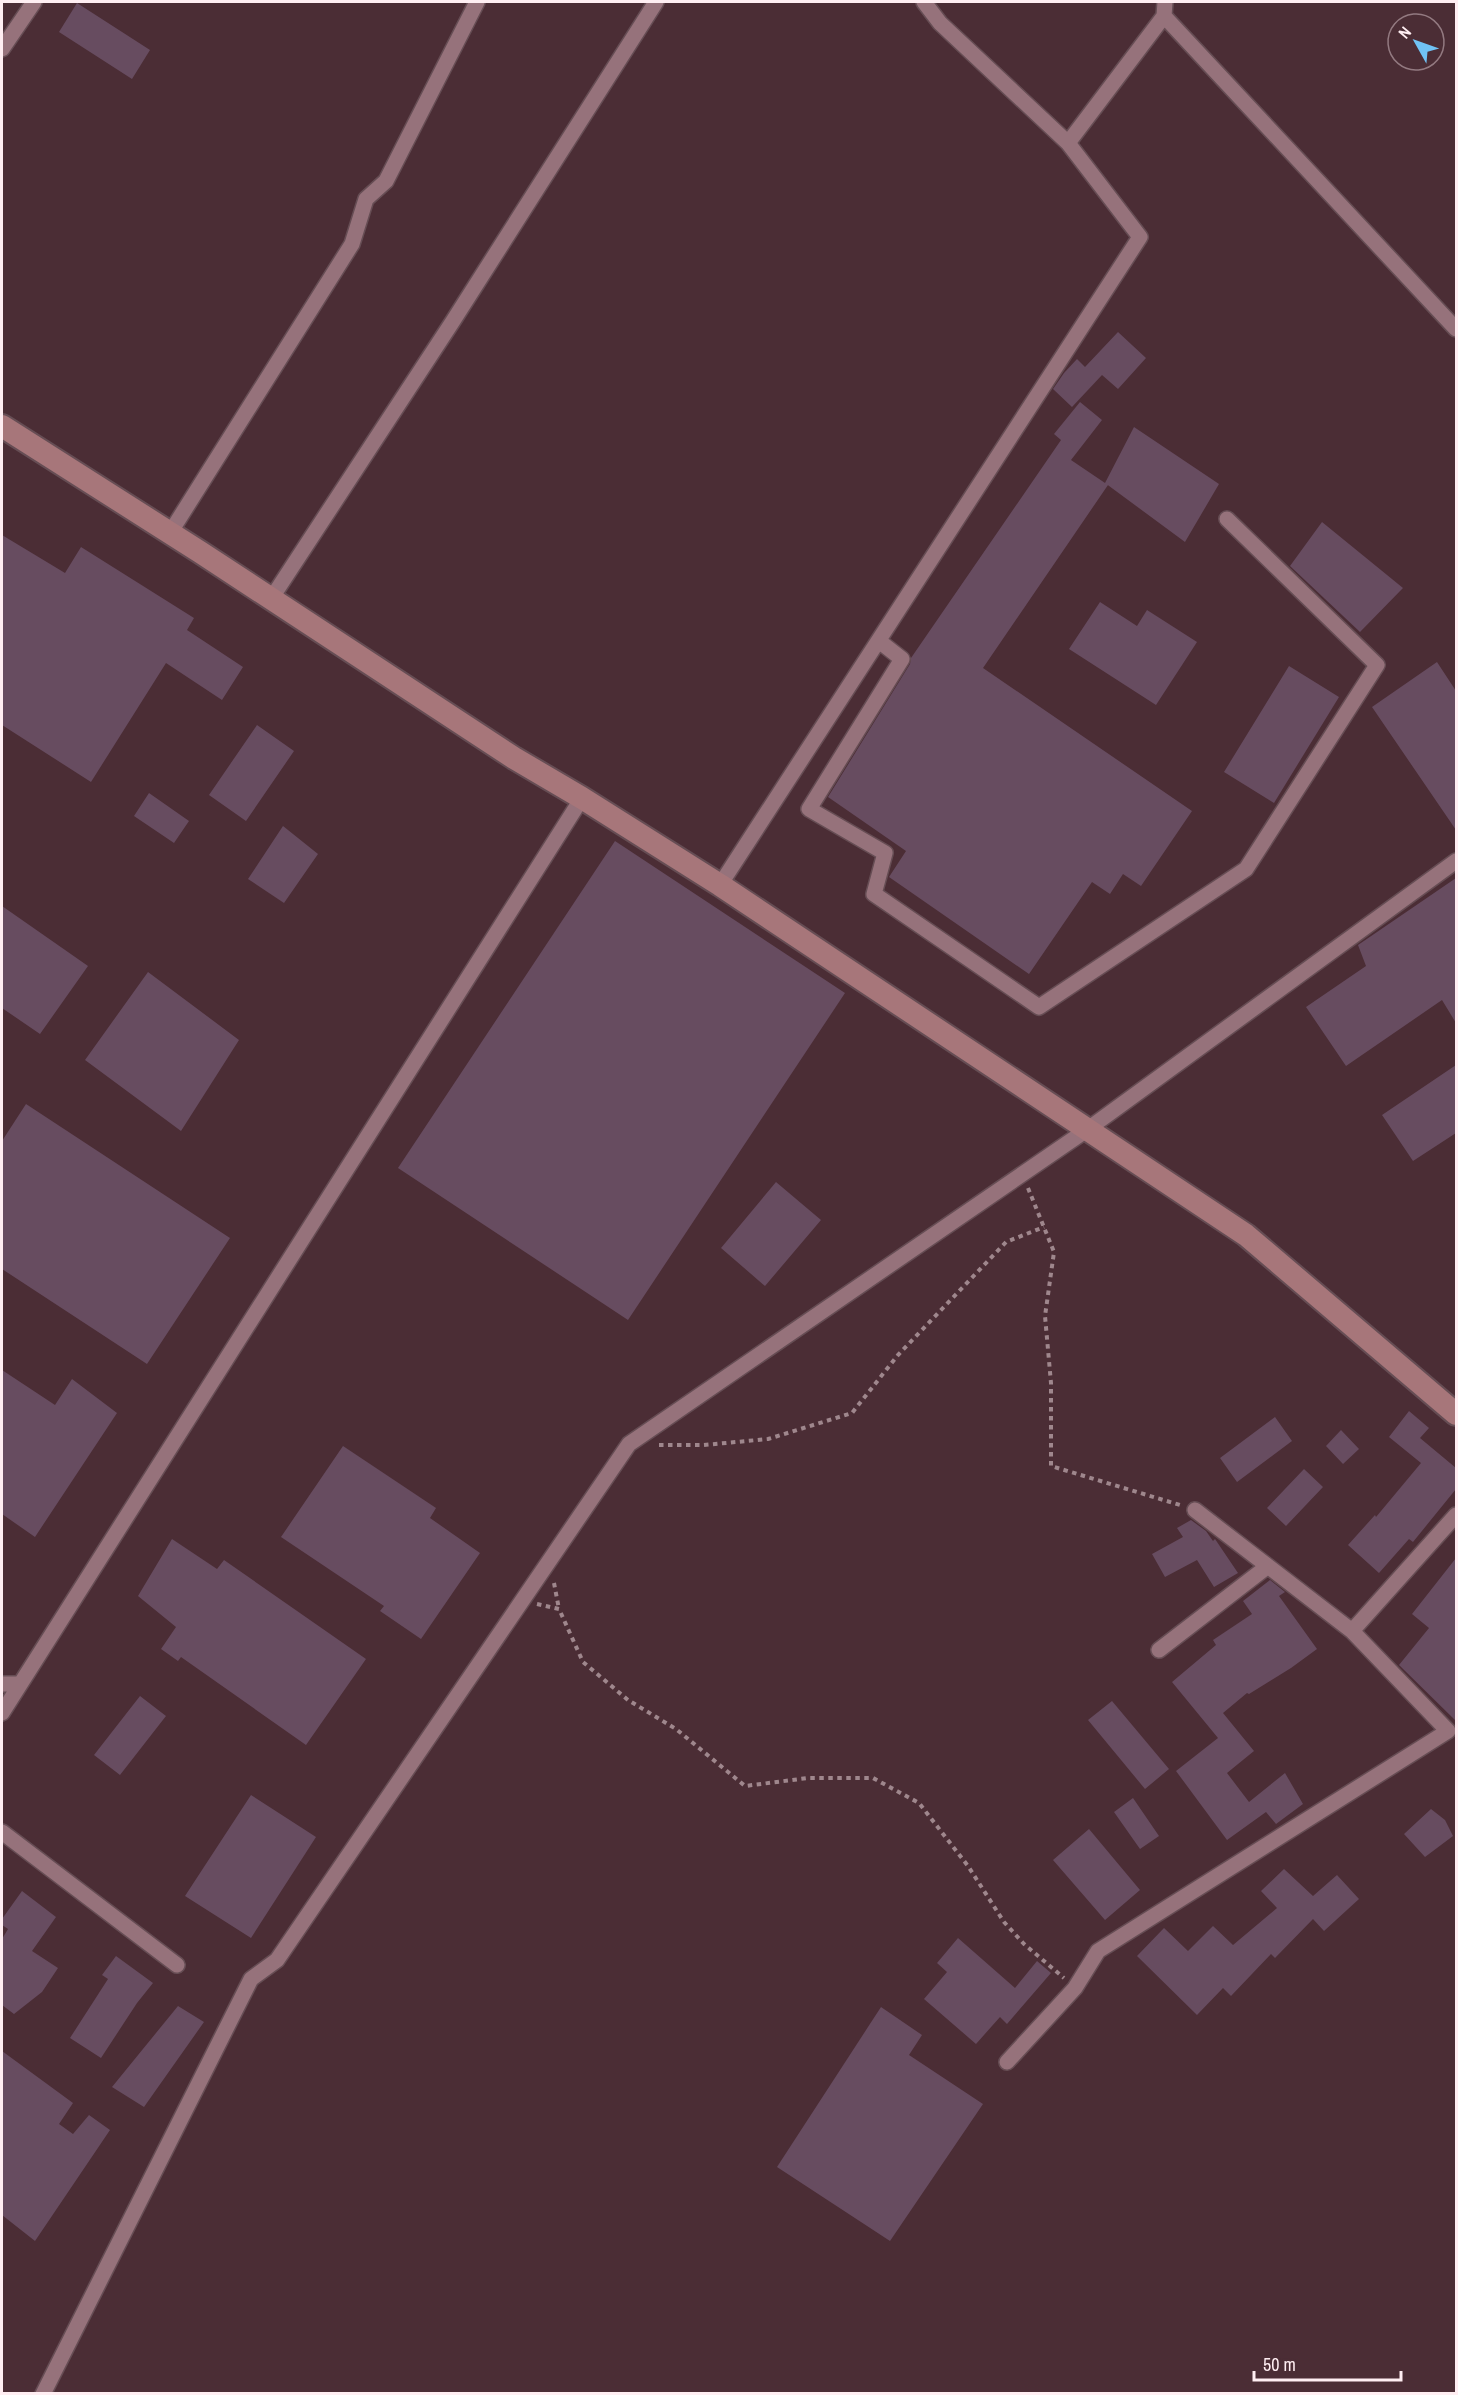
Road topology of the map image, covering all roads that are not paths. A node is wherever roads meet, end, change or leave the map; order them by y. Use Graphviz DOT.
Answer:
graph roads {
  1 [pos="34,2"];
  2 [pos="477,2"];
  3 [pos="656,2"];
  4 [pos="924,2"];
  5 [pos="1164,9"];
  6 [pos="2,49"];
  7 [pos="1068,143"];
  8 [pos="1456,329"];
  9 [pos="2,426"];
  10 [pos="1227,519"];
  11 [pos="170,533"];
  12 [pos="271,599"];
  13 [pos="879,641"];
  14 [pos="582,798"];
  15 [pos="1456,861"];
  16 [pos="720,885"];
  17 [pos="1088,1129"];
  18 [pos="1456,1414"];
  19 [pos="1195,1509"];
  20 [pos="1456,1515"];
  21 [pos="1268,1566"];
  22 [pos="1352,1630"];
  23 [pos="1159,1650"];
  24 [pos="2,1684"];
  25 [pos="20,1684"];
  26 [pos="2,1713"];
  27 [pos="2,1832"];
  28 [pos="177,1965"];
  29 [pos="1007,2062"];
  30 [pos="43,2394"];
  1 -- 6 [label="street"];
  2 -- 11 [label="street"];
  3 -- 12 [label="street"];
  4 -- 7 [label="street"];
  5 -- 7 [label="street"];
  5 -- 8 [label="street"];
  7 -- 13 [label="street"];
  9 -- 11 [label="main road"];
  10 -- 13 [label="street"];
  11 -- 12 [label="main road"];
  12 -- 14 [label="main road"];
  13 -- 16 [label="street"];
  14 -- 16 [label="main road"];
  14 -- 25 [label="street"];
  15 -- 17 [label="street"];
  16 -- 17 [label="main road"];
  17 -- 18 [label="main road"];
  17 -- 30 [label="street"];
  19 -- 21 [label="street"];
  20 -- 22 [label="street"];
  21 -- 22 [label="street"];
  21 -- 23 [label="street"];
  22 -- 29 [label="street"];
  24 -- 25 [label="street"];
  25 -- 26 [label="street"];
  27 -- 28 [label="street"];
}
